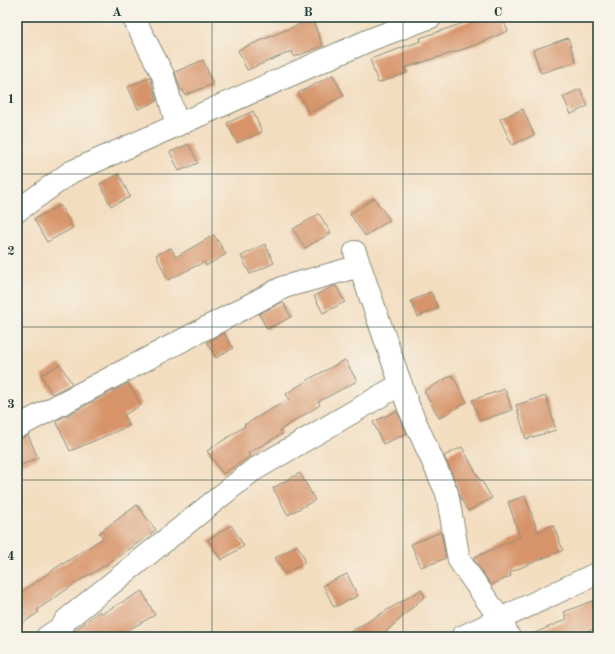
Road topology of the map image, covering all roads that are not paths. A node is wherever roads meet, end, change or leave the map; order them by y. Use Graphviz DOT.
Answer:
graph roads {
  1 [pos="133,17"];
  2 [pos="431,17"];
  3 [pos="177,125"];
  4 [pos="17,211"];
  5 [pos="401,384"];
  6 [pos="17,427"];
  7 [pos="598,573"];
  8 [pos="505,628"];
  9 [pos="60,634"];
  10 [pos="462,637"];
  1 -- 3 [label="street"];
  2 -- 3 [label="street"];
  3 -- 4 [label="street"];
  5 -- 6 [label="street"];
  5 -- 8 [label="street"];
  5 -- 9 [label="street"];
  7 -- 8 [label="street"];
  8 -- 10 [label="street"];
}
